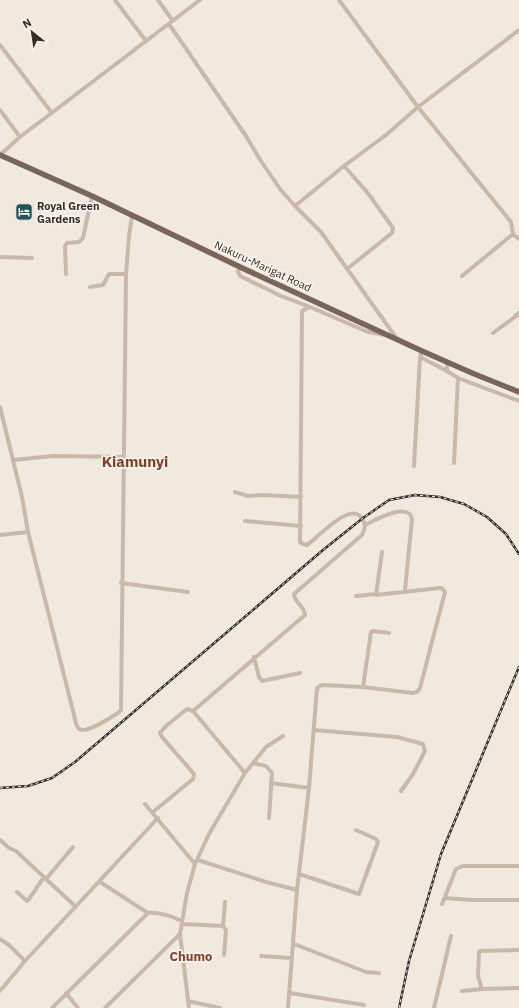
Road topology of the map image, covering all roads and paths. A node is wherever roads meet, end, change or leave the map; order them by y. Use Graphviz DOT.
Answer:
graph roads {
  1 [pos="115,0"];
  2 [pos="158,0"];
  3 [pos="200,0"];
  4 [pos="339,0"];
  5 [pos="173,21"];
  6 [pos="169,24"];
  7 [pos="519,30"];
  8 [pos="146,41"];
  9 [pos="0,45"];
  10 [pos="418,107"];
  11 [pos="0,110"];
  12 [pos="52,113"];
  13 [pos="20,138"];
  14 [pos="0,155"];
  15 [pos="344,166"];
  16 [pos="92,196"];
  17 [pos="295,206"];
  18 [pos="132,216"];
  19 [pos="513,234"];
  20 [pos="519,240"];
  21 [pos="0,257"];
  22 [pos="32,258"];
  23 [pos="240,267"];
  24 [pos="347,269"];
  25 [pos="66,274"];
  26 [pos="126,274"];
  27 [pos="462,276"];
  28 [pos="90,287"];
  29 [pos="302,304"];
  30 [pos="310,307"];
  31 [pos="302,312"];
  32 [pos="517,315"];
  33 [pos="519,321"];
  34 [pos="493,333"];
  35 [pos="390,336"];
  36 [pos="397,339"];
  37 [pos="422,351"];
  38 [pos="420,357"];
  39 [pos="447,362"];
  40 [pos="447,372"];
  41 [pos="458,378"];
  42 [pos="519,392"];
  43 [pos="519,401"];
  44 [pos="0,407"];
  45 [pos="124,457"];
  46 [pos="14,460"];
  47 [pos="454,463"];
  48 [pos="414,466"];
  49 [pos="235,492"];
  50 [pos="301,496"];
  51 [pos="245,521"];
  52 [pos="365,525"];
  53 [pos="300,526"];
  54 [pos="28,532"];
  55 [pos="0,535"];
  56 [pos="382,552"];
  57 [pos="121,583"];
  58 [pos="405,590"];
  59 [pos="188,592"];
  60 [pos="376,594"];
  61 [pos="356,596"];
  62 [pos="389,633"];
  63 [pos="254,657"];
  64 [pos="300,672"];
  65 [pos="363,687"];
  66 [pos="193,710"];
  67 [pos="314,730"];
  68 [pos="283,736"];
  69 [pos="253,763"];
  70 [pos="245,773"];
  71 [pos="271,783"];
  72 [pos="308,788"];
  73 [pos="401,791"];
  74 [pos="145,804"];
  75 [pos="153,812"];
  76 [pos="158,818"];
  77 [pos="269,818"];
  78 [pos="356,830"];
  79 [pos="0,840"];
  80 [pos="74,847"];
  81 [pos="197,862"];
  82 [pos="519,866"];
  83 [pos="300,874"];
  84 [pos="45,878"];
  85 [pos="100,882"];
  86 [pos="297,890"];
  87 [pos="17,892"];
  88 [pos="445,898"];
  89 [pos="519,900"];
  90 [pos="225,902"];
  91 [pos="442,904"];
  92 [pos="76,907"];
  93 [pos="148,913"];
  94 [pos="182,922"];
  95 [pos="224,926"];
  96 [pos="180,934"];
  97 [pos="451,936"];
  98 [pos="0,939"];
  99 [pos="294,944"];
  100 [pos="519,950"];
  101 [pos="224,955"];
  102 [pos="261,956"];
  103 [pos="291,958"];
  104 [pos="25,961"];
  105 [pos="379,973"];
  106 [pos="519,988"];
  107 [pos="482,989"];
  108 [pos="0,991"];
  109 [pos="462,991"];
  110 [pos="290,993"];
  111 [pos="66,994"];
  112 [pos="188,1000"];
  113 [pos="364,1005"];
  114 [pos="52,1008"];
  115 [pos="78,1008"];
  116 [pos="105,1008"];
  117 [pos="189,1008"];
  118 [pos="220,1008"];
  119 [pos="288,1008"];
  120 [pos="434,1008"];
  1 -- 8 [label="street"];
  2 -- 5 [label="street"];
  3 -- 5 [label="street"];
  4 -- 10 [label="street"];
  5 -- 6 [label="street"];
  6 -- 8 [label="street"];
  6 -- 17 [label="street"];
  7 -- 10 [label="street"];
  8 -- 12 [label="street"];
  9 -- 12 [label="street"];
  10 -- 15 [label="street"];
  10 -- 19 [label="street"];
  11 -- 13 [label="street"];
  12 -- 13 [label="street"];
  13 -- 14 [label="street"];
  14 -- 16 [label="main road, Nakuru-Marigat Road"];
  15 -- 17 [label="street"];
  15 -- 24 [label="street"];
  16 -- 18 [label="main road, Nakuru-Marigat Road"];
  16 -- 25 [label="street"];
  17 -- 24 [label="street"];
  18 -- 23 [label="main road, Nakuru-Marigat Road"];
  18 -- 26 [label="street"];
  19 -- 20 [label="street"];
  19 -- 27 [label="street"];
  21 -- 22 [label="street"];
  23 -- 29 [label="street"];
  23 -- 35 [label="main road, Nakuru-Marigat Road"];
  24 -- 36 [label="street"];
  26 -- 28 [label="street"];
  26 -- 45 [label="street"];
  29 -- 30 [label="street"];
  29 -- 31 [label="street"];
  30 -- 31 [label="street"];
  30 -- 35 [label="street"];
  31 -- 50 [label="street"];
  32 -- 33 [label="street"];
  32 -- 34 [label="street"];
  35 -- 36 [label="main road, Nakuru-Marigat Road"];
  36 -- 37 [label="main road, Nakuru-Marigat Road"];
  37 -- 38 [label="street"];
  37 -- 39 [label="main road, Nakuru-Marigat Road"];
  38 -- 40 [label="street"];
  38 -- 48 [label="street"];
  39 -- 40 [label="street"];
  39 -- 42 [label="main road, Nakuru-Marigat Road"];
  40 -- 41 [label="street"];
  41 -- 43 [label="street"];
  41 -- 47 [label="street"];
  44 -- 46 [label="street"];
  45 -- 46 [label="street"];
  45 -- 57 [label="street"];
  46 -- 54 [label="street"];
  49 -- 50 [label="street"];
  50 -- 53 [label="street"];
  51 -- 53 [label="street"];
  52 -- 53 [label="street"];
  52 -- 58 [label="street"];
  52 -- 63 [label="street"];
  54 -- 55 [label="street"];
  54 -- 57 [label="street"];
  56 -- 60 [label="street"];
  57 -- 59 [label="street"];
  58 -- 60 [label="street"];
  58 -- 65 [label="street"];
  60 -- 61 [label="street"];
  62 -- 65 [label="street"];
  63 -- 64 [label="street"];
  63 -- 66 [label="street"];
  65 -- 67 [label="street"];
  66 -- 70 [label="street"];
  66 -- 75 [label="street"];
  67 -- 72 [label="street"];
  67 -- 73 [label="street"];
  68 -- 69 [label="street"];
  69 -- 70 [label="street"];
  69 -- 71 [label="street"];
  70 -- 81 [label="street"];
  71 -- 72 [label="street"];
  71 -- 77 [label="street"];
  72 -- 83 [label="street"];
  74 -- 75 [label="street"];
  75 -- 76 [label="street"];
  76 -- 81 [label="street"];
  76 -- 85 [label="street"];
  78 -- 83 [label="street"];
  79 -- 84 [label="street"];
  80 -- 84 [label="street"];
  81 -- 86 [label="street"];
  81 -- 94 [label="street"];
  82 -- 88 [label="street"];
  83 -- 86 [label="street"];
  84 -- 87 [label="street"];
  84 -- 92 [label="street"];
  85 -- 92 [label="street"];
  85 -- 93 [label="street"];
  86 -- 99 [label="street"];
  88 -- 89 [label="street"];
  88 -- 91 [label="street"];
  90 -- 95 [label="street"];
  92 -- 104 [label="street"];
  93 -- 94 [label="street"];
  93 -- 111 [label="street"];
  94 -- 95 [label="street"];
  94 -- 96 [label="street"];
  95 -- 101 [label="street"];
  96 -- 112 [label="street"];
  96 -- 116 [label="street"];
  97 -- 120 [label="street"];
  98 -- 104 [label="street"];
  99 -- 103 [label="street"];
  99 -- 105 [label="street"];
  100 -- 107 [label="street"];
  102 -- 103 [label="street"];
  103 -- 110 [label="street"];
  104 -- 108 [label="street"];
  106 -- 107 [label="street"];
  107 -- 109 [label="street"];
  110 -- 113 [label="street"];
  110 -- 119 [label="street"];
  111 -- 114 [label="street"];
  111 -- 115 [label="street"];
  112 -- 117 [label="street"];
  112 -- 118 [label="street"];
}
